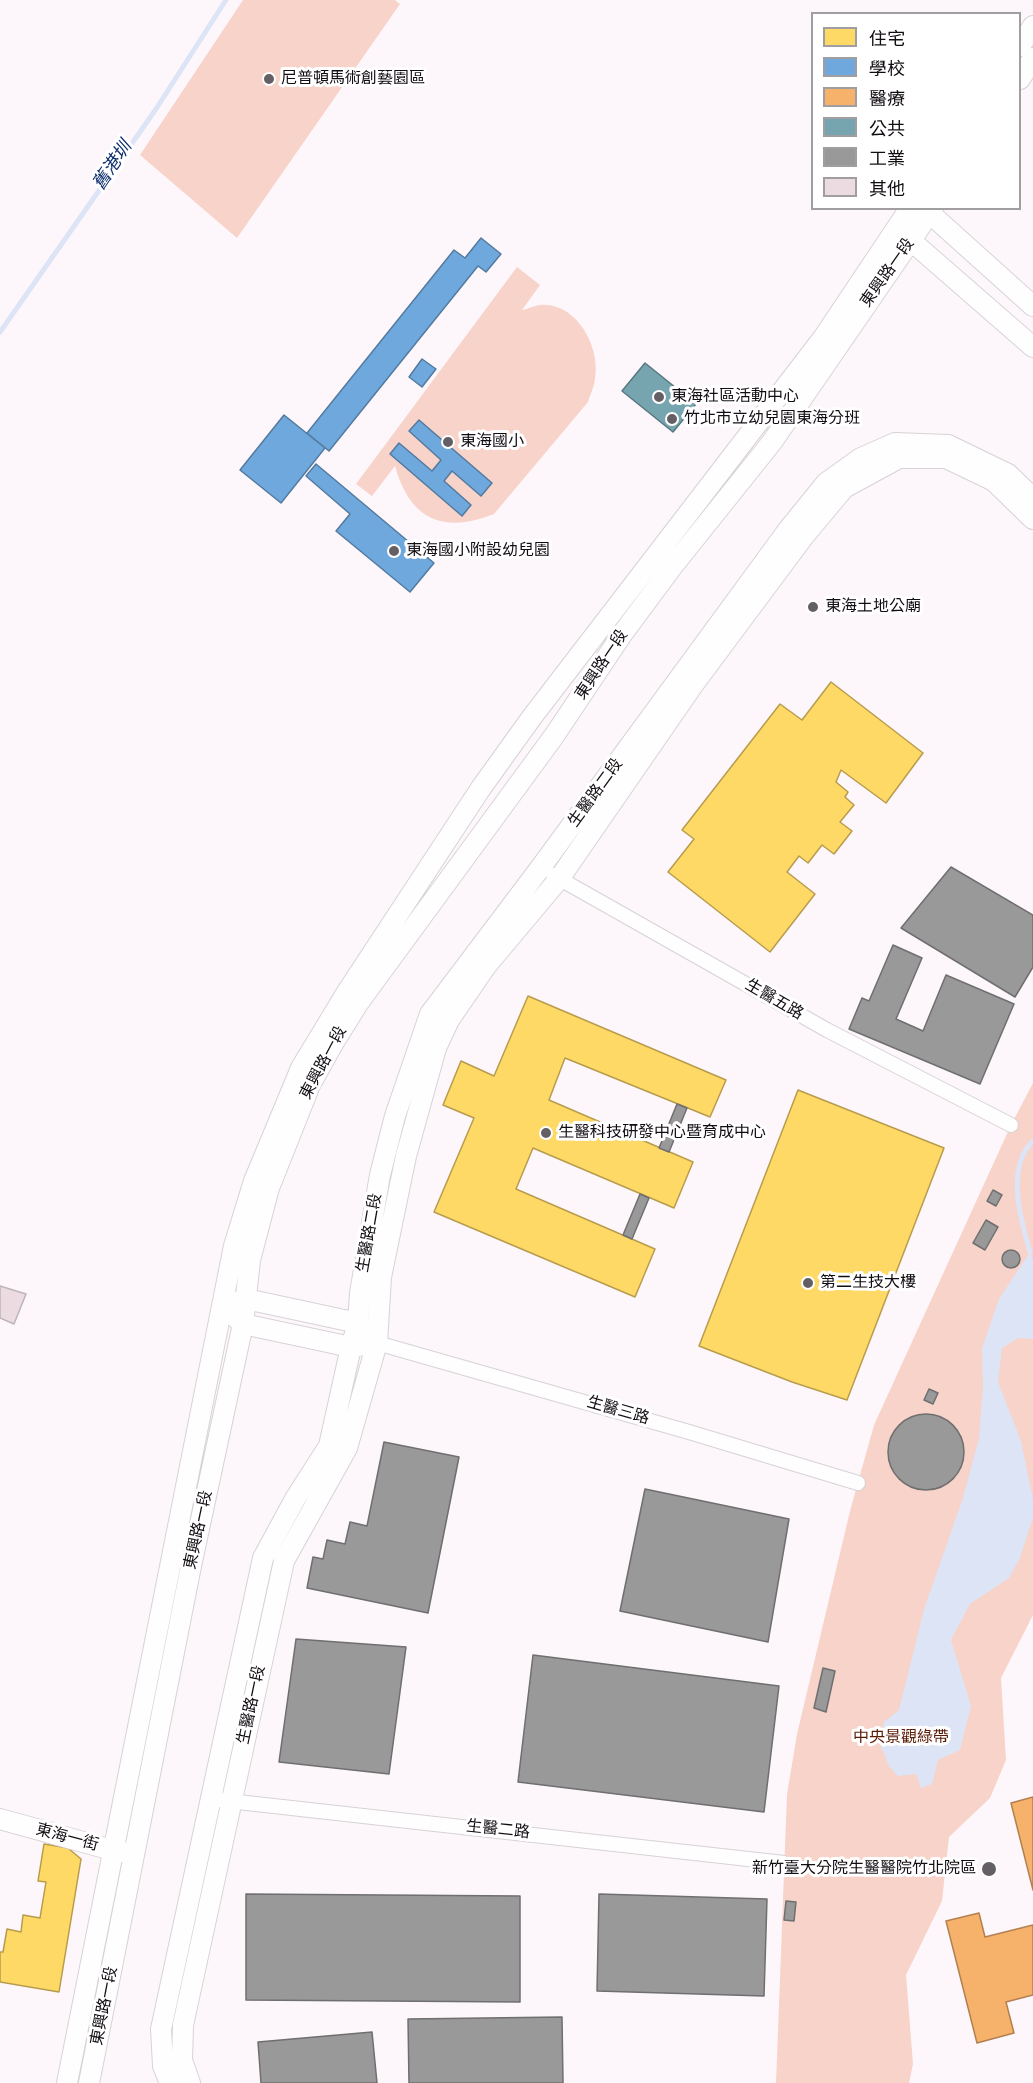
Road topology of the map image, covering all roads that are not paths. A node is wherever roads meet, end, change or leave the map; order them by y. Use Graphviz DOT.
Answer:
graph roads {
  1 [pos="1033,26"];
  2 [pos="1021,44"];
  3 [pos="1033,58"];
  4 [pos="1021,77"];
  5 [pos="909,210"];
  6 [pos="929,210"];
  7 [pos="903,234"];
  8 [pos="1033,306"];
  9 [pos="1033,347"];
  10 [pos="1033,498"];
  11 [pos="1033,519"];
  12 [pos="541,867"];
  13 [pos="559,879"];
  14 [pos="1011,1125"];
  15 [pos="246,1299"];
  16 [pos="223,1306"];
  17 [pos="358,1323"];
  18 [pos="243,1324"];
  19 [pos="377,1342"];
  20 [pos="351,1347"];
  21 [pos="858,1483"];
  22 [pos="211,1799"];
  23 [pos="232,1800"];
  24 [pos="0,1819"];
  25 [pos="112,1850"];
  26 [pos="135,1853"];
  27 [pos="784,1863"];
  28 [pos="67,2083"];
  29 [pos="89,2083"];
  30 [pos="170,2083"];
  31 [pos="190,2083"];
  1 -- 2 [label="street"];
  3 -- 4 [label="street"];
  5 -- 7 [label="street, 東興路一段"];
  6 -- 7 [label="street, 東興路一段"];
  6 -- 8 [label="street"];
  7 -- 9 [label="street"];
  7 -- 15 [label="street, 東興路一段"];
  7 -- 16 [label="street, 東興路一段"];
  10 -- 12 [label="street, 生醫路二段"];
  11 -- 13 [label="street, 生醫路二段"];
  12 -- 13 [label="street, 生醫五路"];
  12 -- 17 [label="street, 生醫路二段"];
  13 -- 14 [label="street, 生醫五路"];
  13 -- 19 [label="street, 生醫路二段"];
  15 -- 16 [label="street"];
  15 -- 17 [label="street"];
  15 -- 18 [label="street, 東興路一段"];
  16 -- 18 [label="street"];
  16 -- 25 [label="street, 東興路一段"];
  17 -- 19 [label="street"];
  17 -- 20 [label="street, 生醫路二段"];
  18 -- 20 [label="street"];
  18 -- 26 [label="street, 東興路一段"];
  19 -- 20 [label="street"];
  19 -- 21 [label="street, 生醫三路"];
  19 -- 23 [label="street, 生醫路一段"];
  20 -- 22 [label="street, 生醫路一段"];
  22 -- 23 [label="street, 生醫二路"];
  22 -- 30 [label="street, 生醫路一段"];
  23 -- 27 [label="street, 生醫二路"];
  23 -- 31 [label="street, 生醫路一段"];
  24 -- 25 [label="street, 東海一街"];
  25 -- 26 [label="street, 東海一街"];
  25 -- 28 [label="street, 東興路一段"];
  26 -- 29 [label="street, 東興路一段"];
}
